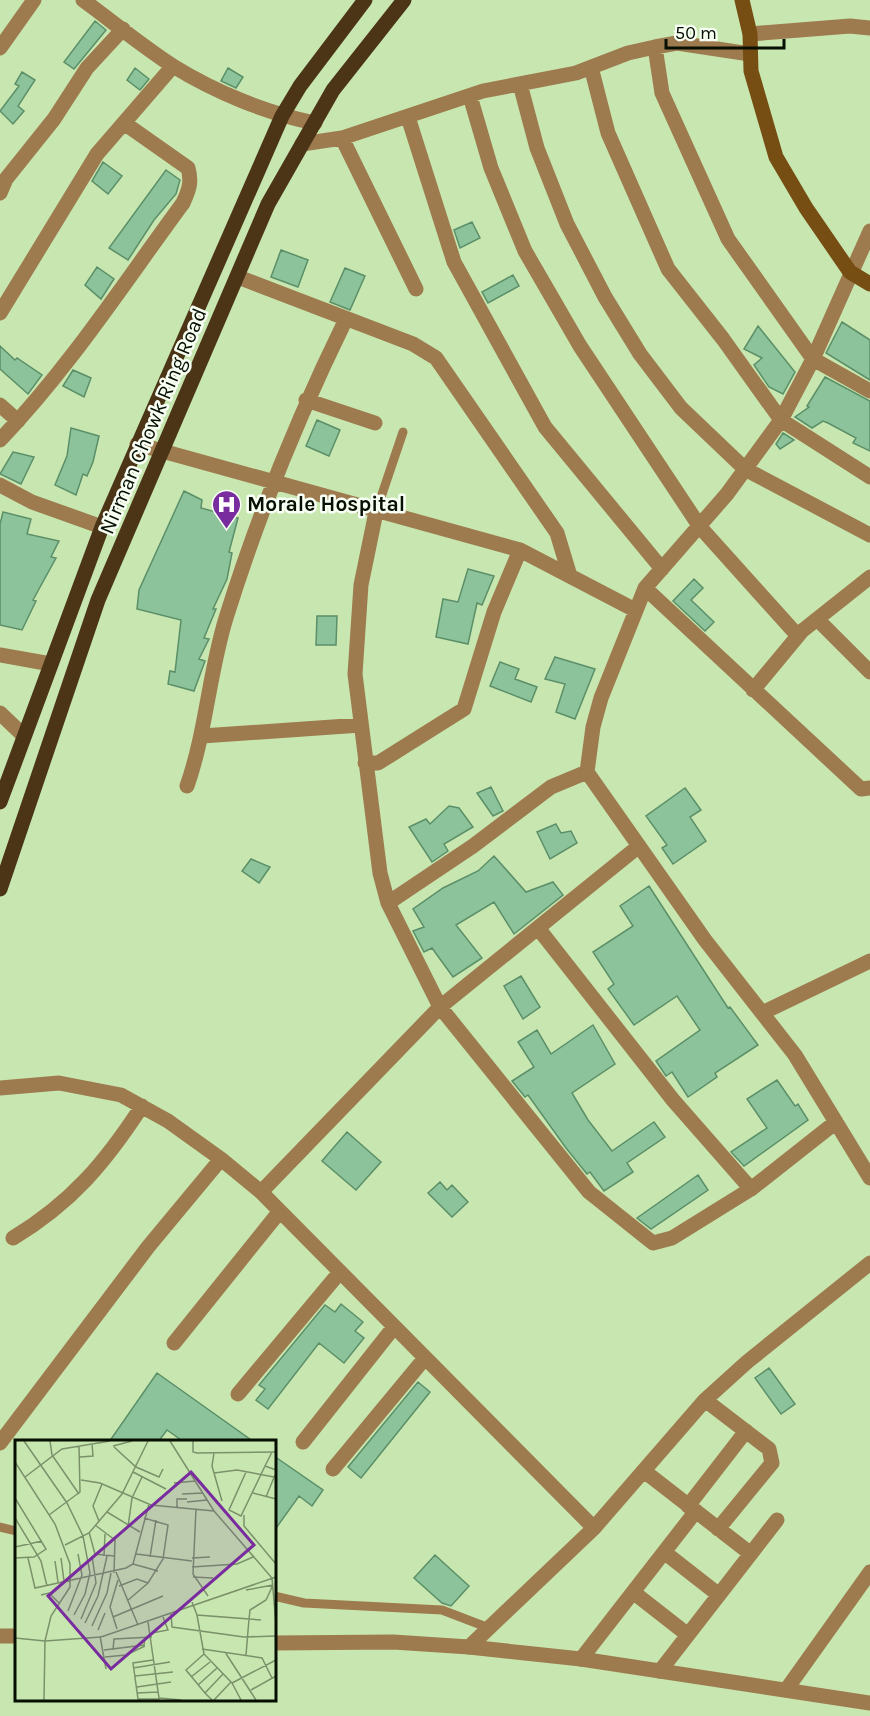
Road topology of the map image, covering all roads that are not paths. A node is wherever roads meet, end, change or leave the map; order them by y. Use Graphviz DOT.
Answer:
graph roads {
  1 [pos="34,0"];
  2 [pos="83,0"];
  3 [pos="365,0"];
  4 [pos="404,0"];
  5 [pos="742,0"];
  6 [pos="870,28"];
  7 [pos="123,29"];
  8 [pos="750,34"];
  9 [pos="655,47"];
  10 [pos="0,48"];
  11 [pos="750,54"];
  12 [pos="173,66"];
  13 [pos="591,67"];
  14 [pos="520,84"];
  15 [pos="470,96"];
  16 [pos="282,116"];
  17 [pos="408,117"];
  18 [pos="124,123"];
  19 [pos="315,123"];
  20 [pos="342,138"];
  21 [pos="302,144"];
  22 [pos="0,194"];
  23 [pos="870,231"];
  24 [pos="850,272"];
  25 [pos="238,277"];
  26 [pos="870,284"];
  27 [pos="416,289"];
  28 [pos="0,313"];
  29 [pos="346,319"];
  30 [pos="813,359"];
  31 [pos="870,391"];
  32 [pos="306,400"];
  33 [pos="0,405"];
  34 [pos="781,420"];
  35 [pos="18,421"];
  36 [pos="375,423"];
  37 [pos="403,432"];
  38 [pos="0,440"];
  39 [pos="137,444"];
  40 [pos="163,452"];
  41 [pos="745,469"];
  42 [pos="870,477"];
  43 [pos="274,484"];
  44 [pos="2,490"];
  45 [pos="376,512"];
  46 [pos="700,526"];
  47 [pos="102,527"];
  48 [pos="870,535"];
  49 [pos="520,550"];
  50 [pos="662,569"];
  51 [pos="570,576"];
  52 [pos="870,577"];
  53 [pos="645,588"];
  54 [pos="634,610"];
  55 [pos="817,619"];
  56 [pos="798,636"];
  57 [pos="0,655"];
  58 [pos="51,664"];
  59 [pos="870,672"];
  60 [pos="753,690"];
  61 [pos="0,713"];
  62 [pos="361,725"];
  63 [pos="24,736"];
  64 [pos="202,736"];
  65 [pos="365,763"];
  66 [pos="587,772"];
  67 [pos="187,786"];
  68 [pos="870,789"];
  69 [pos="0,802"];
  70 [pos="639,846"];
  71 [pos="0,889"];
  72 [pos="388,903"];
  73 [pos="538,928"];
  74 [pos="870,961"];
  75 [pos="440,1007"];
  76 [pos="762,1013"];
  77 [pos="0,1088"];
  78 [pos="142,1106"];
  79 [pos="836,1122"];
  80 [pos="221,1159"];
  81 [pos="870,1178"];
  82 [pos="751,1189"];
  83 [pos="261,1192"];
  84 [pos="280,1212"];
  85 [pos="13,1238"];
  86 [pos="870,1263"];
  87 [pos="340,1272"];
  88 [pos="394,1327"];
  89 [pos="174,1343"];
  90 [pos="425,1358"];
  91 [pos="238,1394"];
  92 [pos="705,1400"];
  93 [pos="746,1431"];
  94 [pos="303,1442"];
  95 [pos="0,1443"];
  96 [pos="333,1469"];
  97 [pos="644,1471"];
  98 [pos="692,1508"];
  99 [pos="777,1520"];
  100 [pos="0,1527"];
  101 [pos="594,1528"];
  102 [pos="718,1528"];
  103 [pos="15,1531"];
  104 [pos="664,1552"];
  105 [pos="751,1554"];
  106 [pos="870,1572"];
  107 [pos="633,1593"];
  108 [pos="719,1595"];
  109 [pos="276,1596"];
  110 [pos="489,1628"];
  111 [pos="688,1635"];
  112 [pos="276,1643"];
  113 [pos="469,1647"];
  114 [pos="581,1659"];
  115 [pos="660,1671"];
  116 [pos="786,1690"];
  117 [pos="870,1703"];
  1 -- 10 [label="street"];
  2 -- 7 [label="street"];
  3 -- 16 [label="main road"];
  4 -- 19 [label="main road, Nirman Chowk Ring Road"];
  5 -- 8 [label="main road"];
  6 -- 8 [label="street"];
  7 -- 12 [label="street"];
  7 -- 22 [label="street"];
  8 -- 11 [label="main road"];
  9 -- 11 [label="street"];
  9 -- 13 [label="street"];
  9 -- 30 [label="street"];
  11 -- 24 [label="main road"];
  12 -- 16 [label="street"];
  12 -- 18 [label="street"];
  13 -- 14 [label="street"];
  13 -- 34 [label="street"];
  14 -- 15 [label="street"];
  14 -- 41 [label="street"];
  15 -- 17 [label="street"];
  15 -- 46 [label="street"];
  16 -- 19 [label="street"];
  16 -- 39 [label="main road"];
  17 -- 20 [label="street"];
  17 -- 50 [label="street"];
  18 -- 28 [label="street"];
  18 -- 35 [label="street"];
  19 -- 21 [label="main road, Nirman Chowk Ring Road"];
  20 -- 21 [label="street"];
  20 -- 27 [label="street"];
  21 -- 25 [label="main road, Nirman Chowk Ring Road"];
  23 -- 24 [label="street"];
  24 -- 26 [label="main road"];
  24 -- 30 [label="street"];
  25 -- 29 [label="street"];
  25 -- 40 [label="main road, Nirman Chowk Ring Road"];
  29 -- 32 [label="street"];
  29 -- 51 [label="street"];
  30 -- 31 [label="street"];
  30 -- 34 [label="street"];
  32 -- 36 [label="street"];
  32 -- 43 [label="street"];
  33 -- 35 [label="street"];
  34 -- 41 [label="street"];
  34 -- 42 [label="street"];
  35 -- 38 [label="street"];
  37 -- 45 [label="lane"];
  39 -- 40 [label="street"];
  39 -- 47 [label="main road"];
  40 -- 43 [label="street"];
  40 -- 71 [label="main road, Nirman Chowk Ring Road"];
  41 -- 46 [label="street"];
  41 -- 48 [label="street"];
  43 -- 45 [label="street"];
  43 -- 64 [label="street"];
  44 -- 47 [label="street"];
  45 -- 49 [label="street"];
  45 -- 62 [label="street"];
  46 -- 50 [label="street"];
  46 -- 56 [label="street"];
  47 -- 58 [label="main road"];
  49 -- 51 [label="street"];
  49 -- 65 [label="street"];
  50 -- 53 [label="street"];
  51 -- 54 [label="street"];
  52 -- 55 [label="street"];
  53 -- 54 [label="street"];
  53 -- 60 [label="street"];
  54 -- 66 [label="street"];
  55 -- 56 [label="street"];
  55 -- 59 [label="street"];
  56 -- 60 [label="street"];
  57 -- 58 [label="street"];
  58 -- 63 [label="main road"];
  60 -- 68 [label="street"];
  61 -- 63 [label="street"];
  62 -- 64 [label="street"];
  62 -- 65 [label="street"];
  63 -- 69 [label="main road"];
  64 -- 67 [label="street"];
  65 -- 72 [label="street"];
  66 -- 70 [label="street"];
  66 -- 72 [label="street"];
  70 -- 73 [label="street"];
  70 -- 76 [label="street"];
  72 -- 75 [label="street"];
  73 -- 75 [label="street"];
  73 -- 82 [label="street"];
  74 -- 76 [label="street"];
  75 -- 82 [label="street"];
  75 -- 83 [label="street"];
  76 -- 79 [label="street"];
  77 -- 78 [label="street"];
  78 -- 80 [label="street"];
  78 -- 85 [label="street"];
  79 -- 81 [label="street"];
  79 -- 82 [label="street"];
  80 -- 83 [label="street"];
  80 -- 95 [label="street"];
  83 -- 84 [label="street"];
  84 -- 87 [label="street"];
  84 -- 89 [label="street"];
  86 -- 92 [label="street"];
  87 -- 88 [label="street"];
  87 -- 91 [label="street"];
  88 -- 90 [label="street"];
  88 -- 94 [label="street"];
  90 -- 96 [label="street"];
  90 -- 101 [label="street"];
  92 -- 93 [label="street"];
  92 -- 97 [label="street"];
  93 -- 98 [label="street"];
  93 -- 102 [label="street"];
  97 -- 98 [label="street"];
  97 -- 101 [label="street"];
  98 -- 102 [label="street"];
  98 -- 104 [label="street"];
  99 -- 105 [label="street"];
  100 -- 103 [label="lane"];
  101 -- 110 [label="street"];
  102 -- 105 [label="street"];
  104 -- 107 [label="street"];
  104 -- 108 [label="street"];
  105 -- 108 [label="street"];
  106 -- 116 [label="street"];
  107 -- 111 [label="street"];
  107 -- 114 [label="street"];
  108 -- 111 [label="street"];
  109 -- 110 [label="lane"];
  110 -- 113 [label="street"];
  111 -- 115 [label="street"];
  112 -- 113 [label="street"];
  113 -- 114 [label="street"];
  114 -- 115 [label="street"];
  115 -- 116 [label="street"];
  116 -- 117 [label="street"];
}
